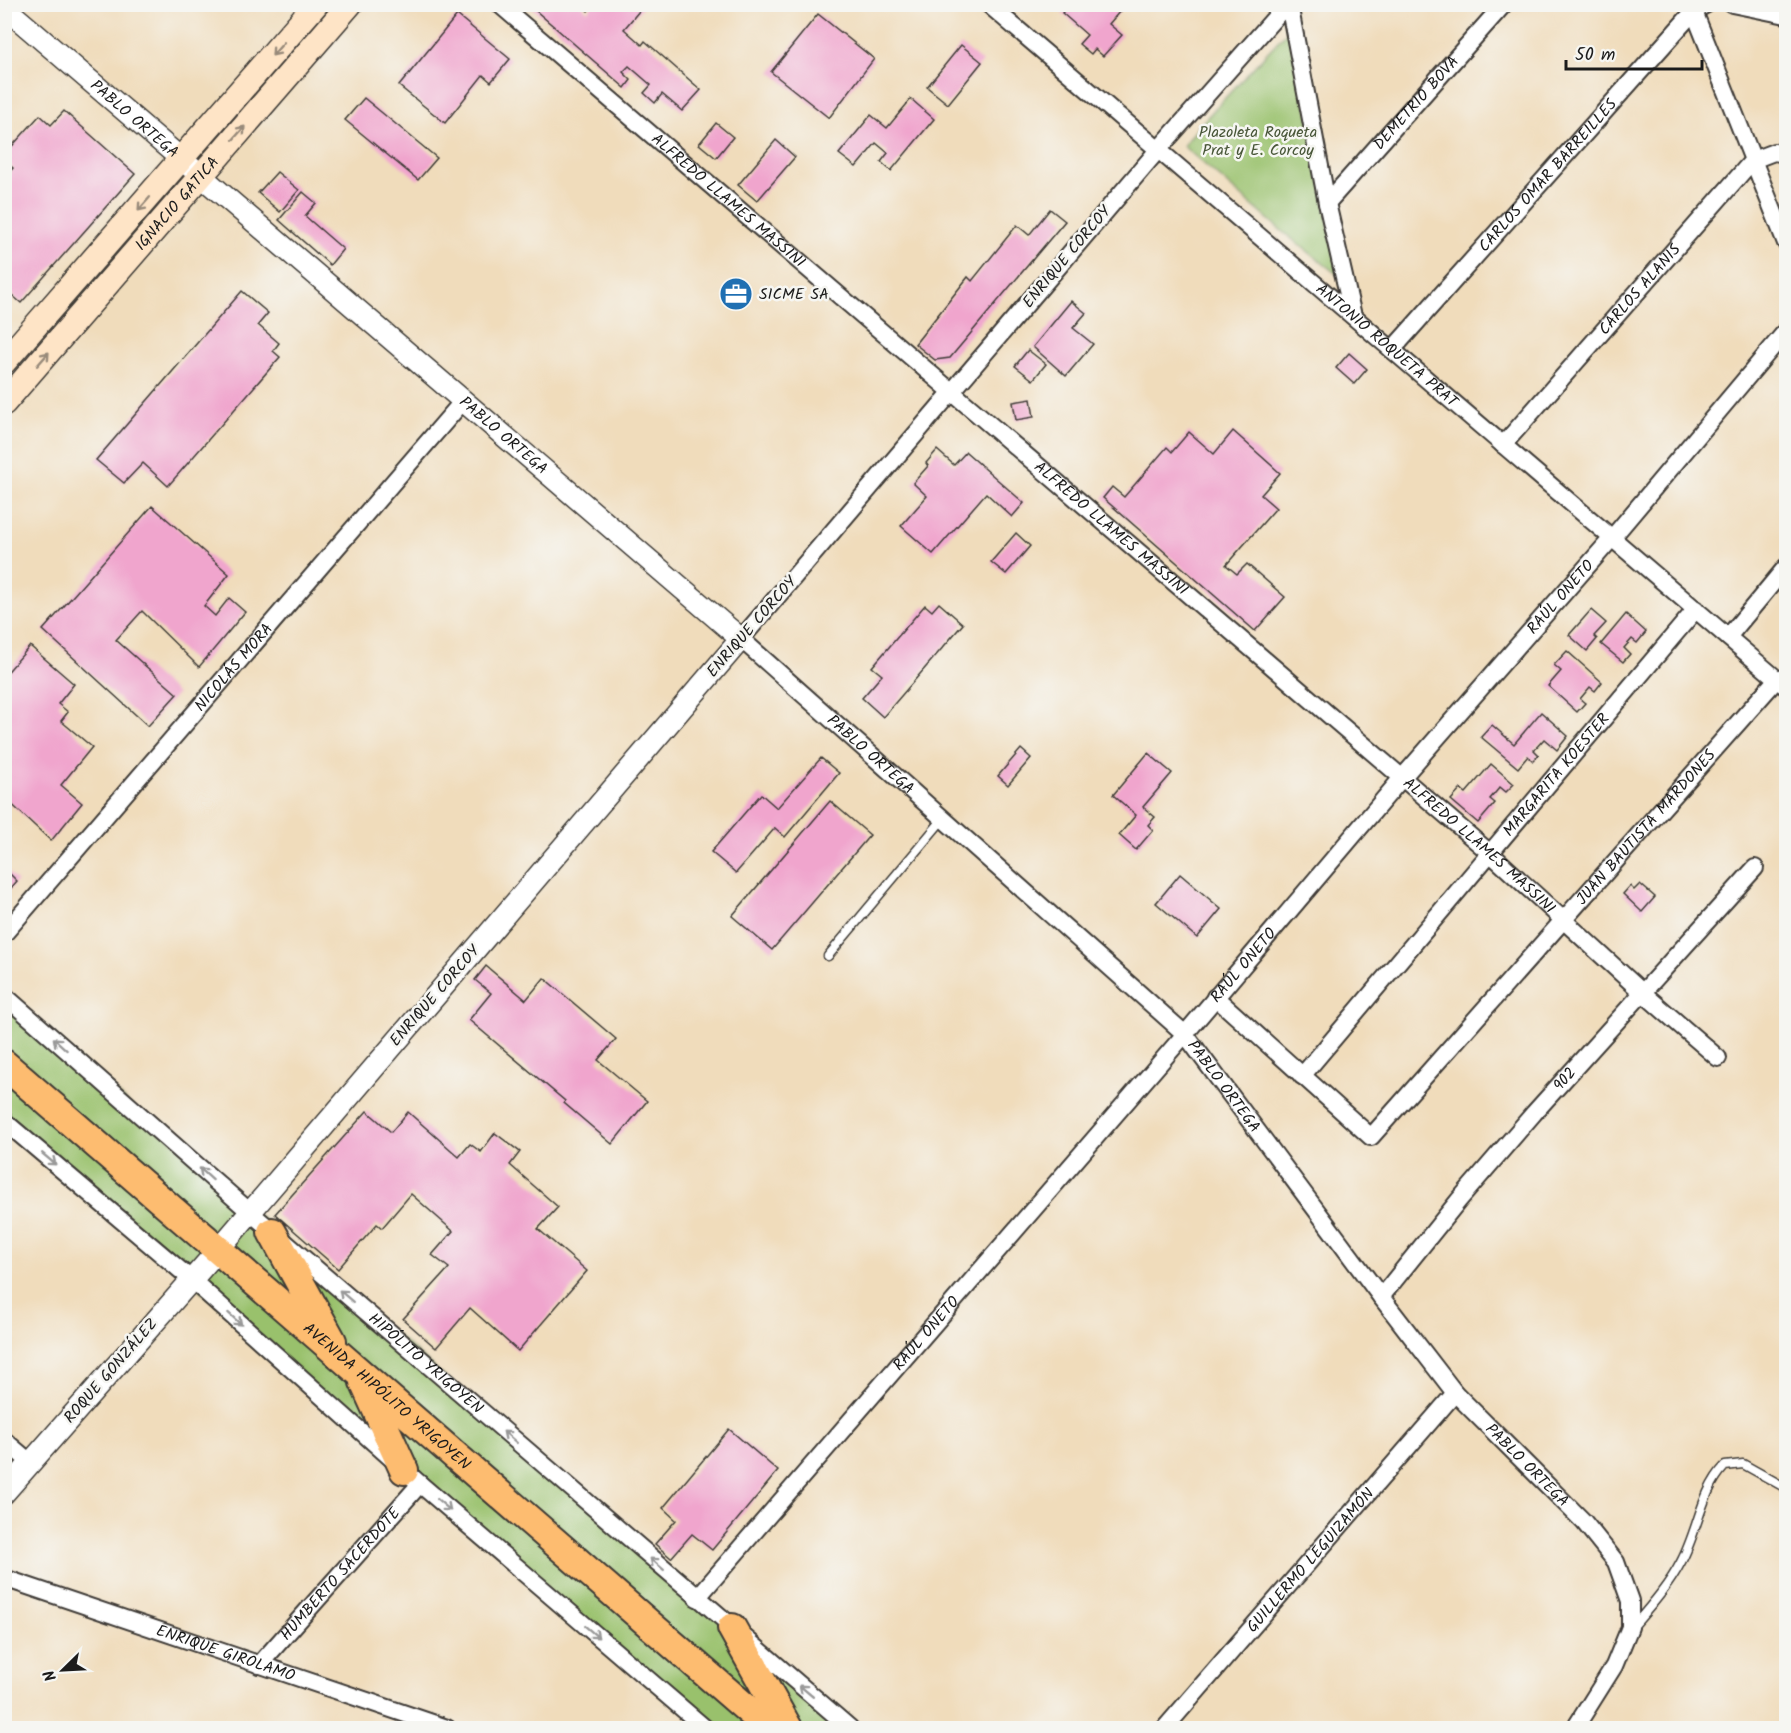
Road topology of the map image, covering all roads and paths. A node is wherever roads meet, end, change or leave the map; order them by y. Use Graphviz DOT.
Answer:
graph roads {
  1 [pos="316,4"];
  2 [pos="350,4"];
  3 [pos="499,4"];
  4 [pos="988,4"];
  5 [pos="1288,4"];
  6 [pos="1504,4"];
  7 [pos="1732,4"];
  8 [pos="4,7"];
  9 [pos="1698,7"];
  10 [pos="1786,15"];
  11 [pos="1158,150"];
  12 [pos="1786,154"];
  13 [pos="183,160"];
  14 [pos="1754,160"];
  15 [pos="201,176"];
  16 [pos="1327,203"];
  17 [pos="1786,243"];
  18 [pos="1353,316"];
  19 [pos="1786,331"];
  20 [pos="1392,350"];
  21 [pos="4,362"];
  22 [pos="14,375"];
  23 [pos="953,392"];
  24 [pos="463,401"];
  25 [pos="4,404"];
  26 [pos="1503,445"];
  27 [pos="1612,538"];
  28 [pos="1786,567"];
  29 [pos="1696,609"];
  30 [pos="1728,637"];
  31 [pos="741,639"];
  32 [pos="1782,683"];
  33 [pos="1401,778"];
  34 [pos="943,819"];
  35 [pos="1490,853"];
  36 [pos="1755,868"];
  37 [pos="1563,920"];
  38 [pos="4,934"];
  39 [pos="828,957"];
  40 [pos="1643,993"];
  41 [pos="4,995"];
  42 [pos="1215,997"];
  43 [pos="1185,1034"];
  44 [pos="1718,1058"];
  45 [pos="4,1064"];
  46 [pos="1302,1076"];
  47 [pos="4,1121"];
  48 [pos="250,1212"];
  49 [pos="272,1232"];
  50 [pos="218,1250"];
  51 [pos="192,1280"];
  52 [pos="1381,1297"];
  53 [pos="352,1367"];
  54 [pos="1455,1393"];
  55 [pos="4,1440"];
  56 [pos="31,1463"];
  57 [pos="412,1477"];
  58 [pos="1786,1488"];
  59 [pos="4,1493"];
  60 [pos="4,1578"];
  61 [pos="697,1598"];
  62 [pos="732,1628"];
  63 [pos="1627,1634"];
  64 [pos="259,1665"];
  65 [pos="414,1722"];
  66 [pos="447,1728"];
  67 [pos="705,1728"];
  68 [pos="769,1728"];
  69 [pos="788,1728"];
  70 [pos="850,1728"];
  71 [pos="1165,1728"];
  72 [pos="1575,1728"];
  1 -- 13 [label="main road, IGNACIO GATICA, one-way"];
  15 -- 2 [label="main road, IGNACIO GATICA, one-way"];
  3 -- 23 [label="street, ALFREDO LLAMES MASSINI"];
  4 -- 11 [label="street, ANTONIO ROQUETA PRAT"];
  5 -- 11 [label="street, ENRIQUE CORCOY"];
  5 -- 16 [label="street"];
  6 -- 16 [label="street, DEMETRIO BOVA"];
  7 -- 10 [label="street"];
  8 -- 13 [label="street, PABLO ORTEGA"];
  9 -- 14 [label="street"];
  9 -- 20 [label="street, CARLOS OMAR BARREILLES"];
  11 -- 18 [label="street, ANTONIO ROQUETA PRAT"];
  11 -- 23 [label="street, ENRIQUE CORCOY"];
  12 -- 14 [label="street"];
  13 -- 15 [label="street, PABLO ORTEGA"];
  13 -- 21 [label="main road, IGNACIO GATICA, one-way"];
  14 -- 17 [label="street"];
  14 -- 26 [label="street, CARLOS ALANIS"];
  22 -- 15 [label="main road, IGNACIO GATICA, one-way"];
  15 -- 24 [label="street, PABLO ORTEGA"];
  16 -- 18 [label="street"];
  18 -- 20 [label="street, ANTONIO ROQUETA PRAT"];
  19 -- 27 [label="street, RAÚL ONETO"];
  20 -- 26 [label="street, ANTONIO ROQUETA PRAT"];
  22 -- 25 [label="main road, IGNACIO GATICA"];
  23 -- 31 [label="street, ENRIQUE CORCOY"];
  23 -- 33 [label="street, ALFREDO LLAMES MASSINI"];
  24 -- 31 [label="street, PABLO ORTEGA"];
  24 -- 38 [label="street, NICOLÁS MORA"];
  26 -- 27 [label="street, ANTONIO ROQUETA PRAT"];
  27 -- 29 [label="street, ANTONIO ROQUETA PRAT"];
  27 -- 33 [label="street, RAÚL ONETO"];
  28 -- 30 [label="street"];
  29 -- 30 [label="street, ANTONIO ROQUETA PRAT"];
  29 -- 35 [label="street, MARGARITA KOESTER"];
  30 -- 32 [label="street, ANTONIO ROQUETA PRAT"];
  31 -- 34 [label="street, PABLO ORTEGA"];
  31 -- 48 [label="street, ENRIQUE CORCOY"];
  32 -- 37 [label="street, JUAN BAUTISTA MARDONES"];
  33 -- 35 [label="street, ALFREDO LLAMES MASSINI"];
  33 -- 42 [label="street, RAÚL ONETO"];
  34 -- 39 [label="lane"];
  34 -- 43 [label="street, PABLO ORTEGA"];
  35 -- 37 [label="street, ALFREDO LLAMES MASSINI"];
  35 -- 46 [label="street, MARGARITA KOESTER"];
  36 -- 40 [label="street, 902"];
  37 -- 40 [label="street, ALFREDO LLAMES MASSINI"];
  37 -- 46 [label="street, JUAN BAUTISTA MARDONES"];
  40 -- 44 [label="street, ALFREDO LLAMES MASSINI"];
  40 -- 52 [label="street, 902"];
  48 -- 41 [label="street, HIPÓLITO YRIGOYEN, one-way"];
  42 -- 43 [label="street, RAÚL ONETO"];
  42 -- 46 [label="street"];
  43 -- 52 [label="street, PABLO ORTEGA"];
  43 -- 61 [label="street, RAÚL ONETO"];
  45 -- 50 [label="highway, AVENIDA HIPÓLITO YRIGOYEN"];
  47 -- 51 [label="street, one-way"];
  48 -- 49 [label="street, HIPÓLITO YRIGOYEN"];
  48 -- 50 [label="street, ENRIQUE CORCOY"];
  49 -- 53 [label="highway"];
  61 -- 49 [label="street, HIPÓLITO YRIGOYEN, one-way"];
  50 -- 51 [label="street, ROQUE GONZÁLEZ"];
  50 -- 53 [label="highway, AVENIDA HIPÓLITO YRIGOYEN"];
  51 -- 56 [label="street, ROQUE GONZÁLEZ"];
  51 -- 57 [label="street, one-way"];
  52 -- 54 [label="street, PABLO ORTEGA"];
  53 -- 57 [label="highway"];
  53 -- 68 [label="highway, AVENIDA HIPÓLITO YRIGOYEN"];
  54 -- 63 [label="street, PABLO ORTEGA"];
  54 -- 71 [label="street, GUILLERMO LEGUIZAMÓN"];
  55 -- 56 [label="street"];
  56 -- 59 [label="street, ROQUE GONZÁLEZ"];
  57 -- 64 [label="street, HUMBERTO SACERDOTE"];
  57 -- 67 [label="street, one-way"];
  58 -- 63 [label="lane"];
  60 -- 64 [label="street, ENRIQUE GIROLAMO"];
  61 -- 62 [label="street, HIPÓLITO YRIGOYEN"];
  62 -- 69 [label="highway"];
  70 -- 62 [label="street, HIPÓLITO YRIGOYEN, one-way"];
  63 -- 72 [label="street"];
  64 -- 65 [label="street, ENRIQUE GIROLAMO"];
  65 -- 66 [label="street, ENRIQUE GIROLAMO"];
}
